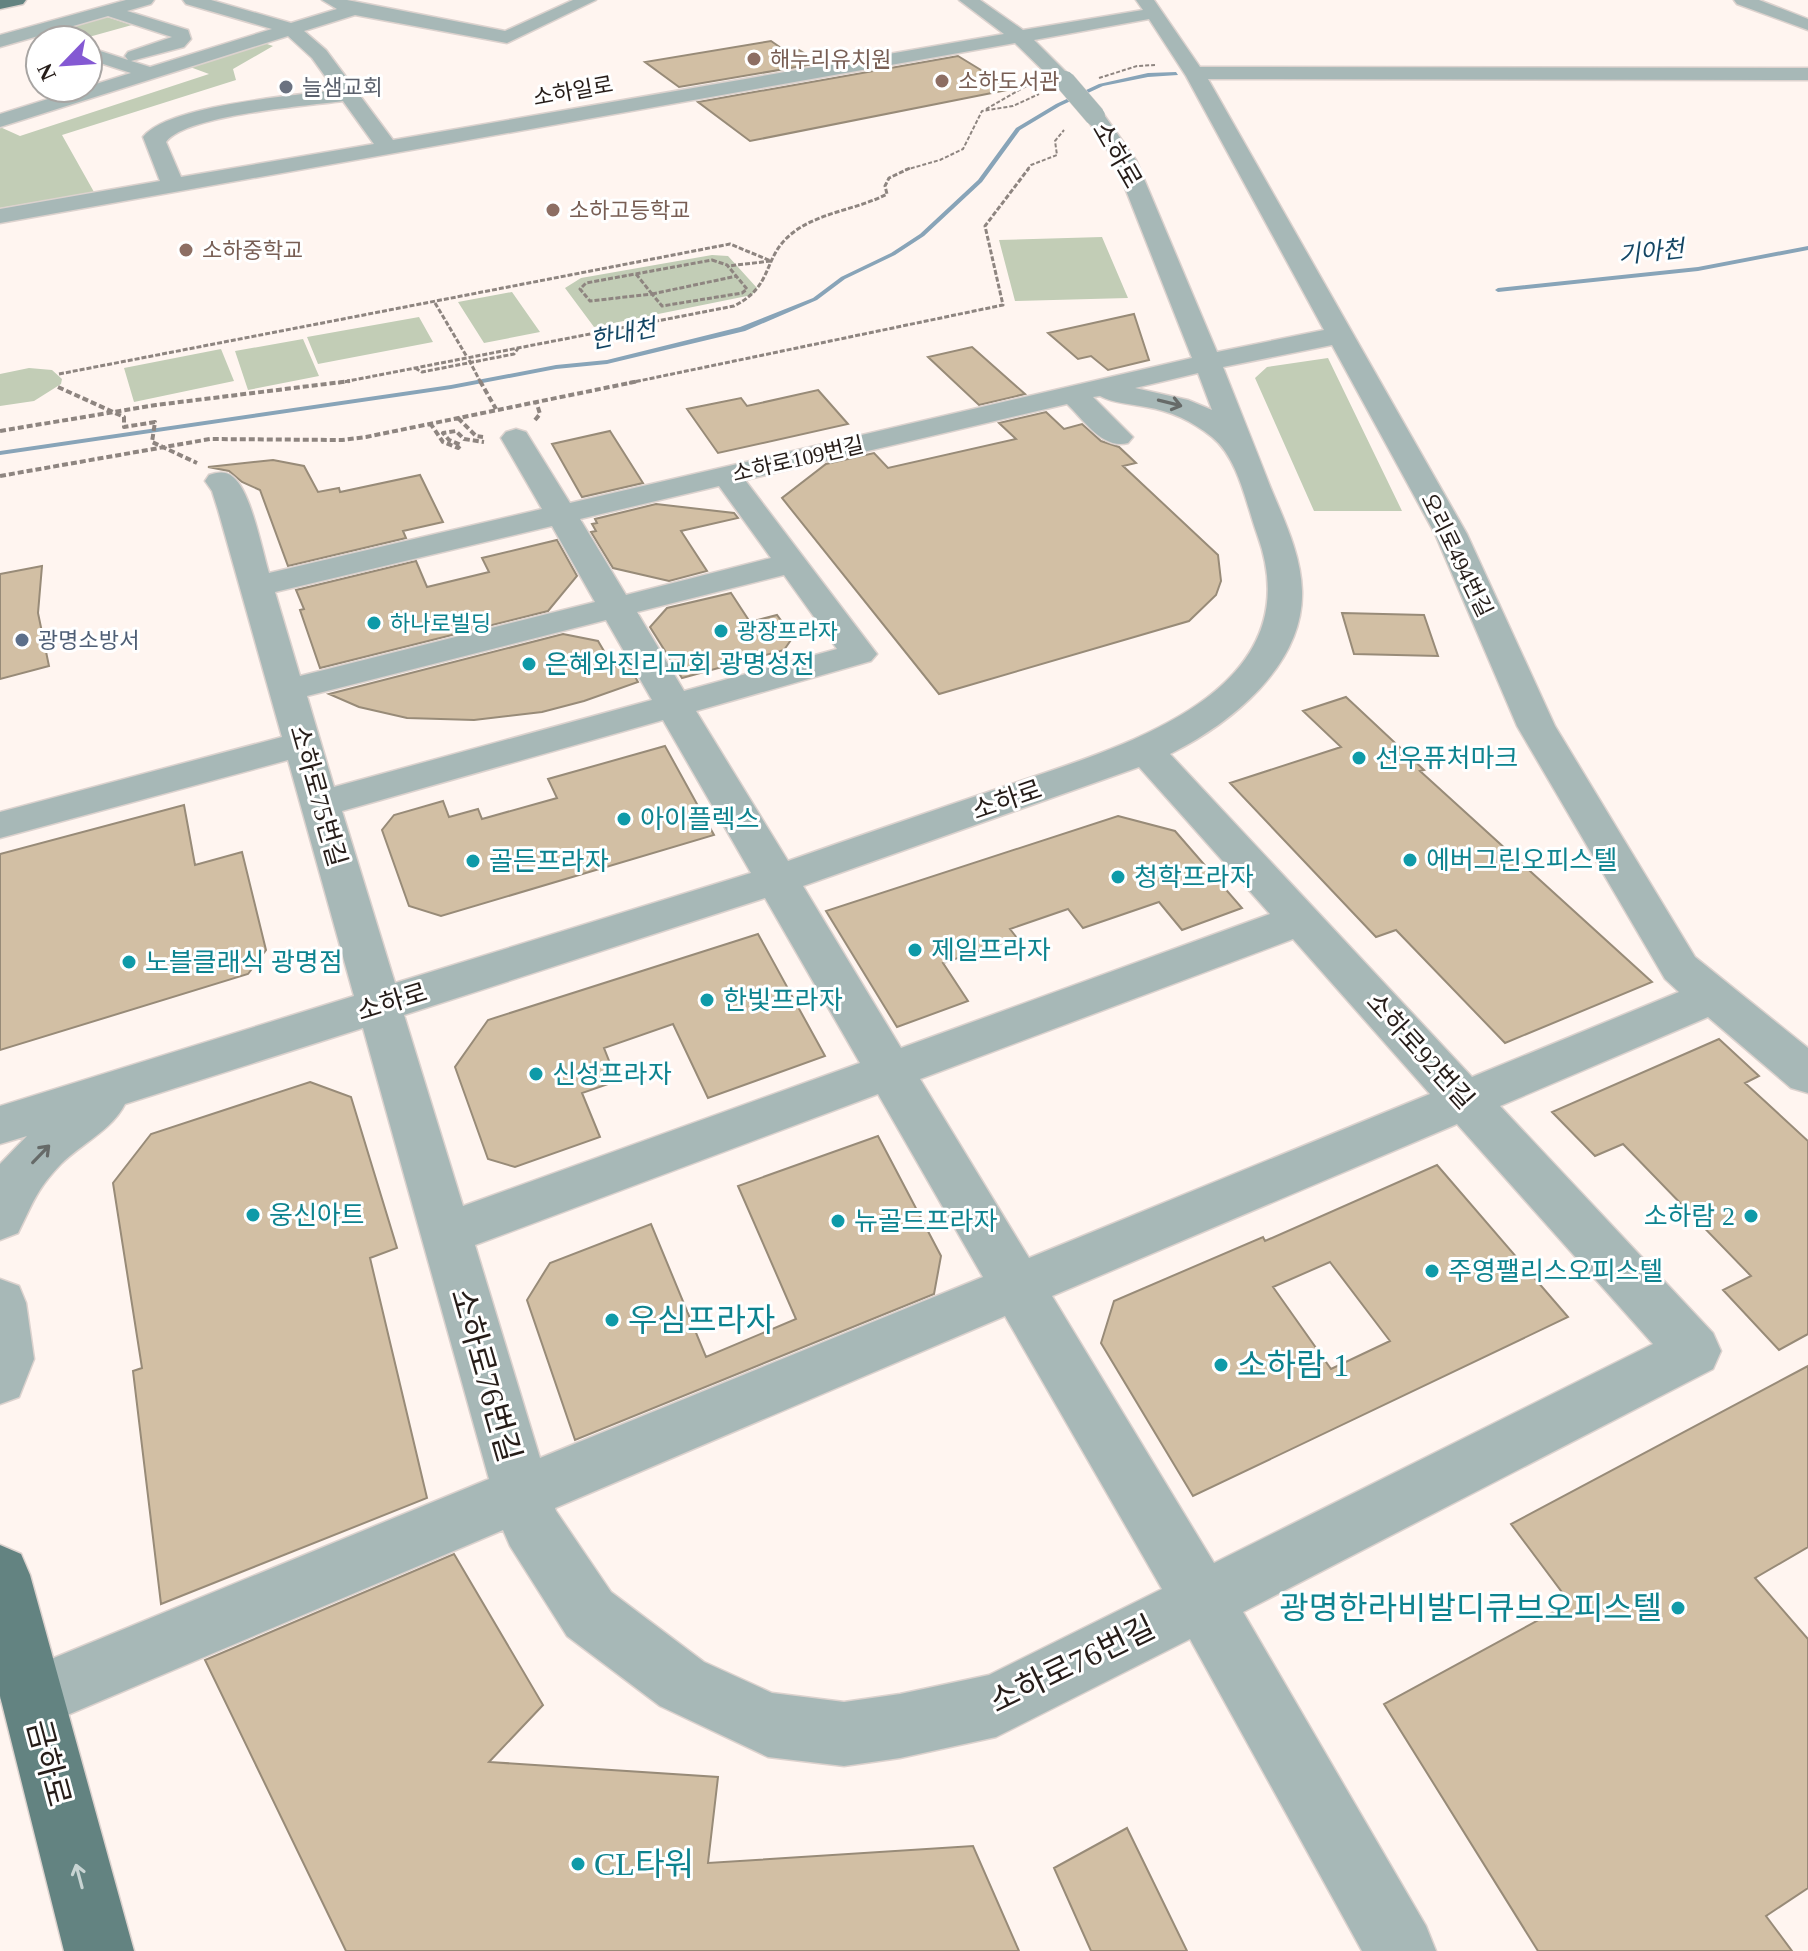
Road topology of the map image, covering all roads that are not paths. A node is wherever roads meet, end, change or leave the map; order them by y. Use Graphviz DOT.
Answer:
graph roads {
  1 [pos="17,0"];
  2 [pos="145,0"];
  3 [pos="192,0"];
  4 [pos="331,0"];
  5 [pos="420,0"];
  6 [pos="587,0"];
  7 [pos="968,0"];
  8 [pos="1743,0"];
  9 [pos="0,4"];
  10 [pos="1150,6"];
  11 [pos="354,9"];
  12 [pos="110,11"];
  13 [pos="380,13"];
  14 [pos="63,24"];
  15 [pos="1808,25"];
  16 [pos="292,29"];
  17 [pos="24,35"];
  18 [pos="1019,36"];
  19 [pos="0,41"];
  20 [pos="104,58"];
  21 [pos="116,62"];
  22 [pos="149,73"];
  23 [pos="1194,73"];
  24 [pos="1808,74"];
  25 [pos="349,94"];
  26 [pos="15,95"];
  27 [pos="280,105"];
  28 [pos="44,106"];
  29 [pos="0,121"];
  30 [pos="297,126"];
  31 [pos="388,148"];
  32 [pos="173,186"];
  33 [pos="0,216"];
  34 [pos="1341,335"];
  35 [pos="1208,362"];
  36 [pos="1083,391"];
  37 [pos="506,424"];
  38 [pos="1118,437"];
  39 [pos="1236,442"];
  40 [pos="726,475"];
  41 [pos="220,481"];
  42 [pos="560,514"];
  43 [pos="792,563"];
  44 [pos="256,586"];
  45 [pos="616,608"];
  46 [pos="287,690"];
  47 [pos="673,706"];
  48 [pos="302,744"];
  49 [pos="1146,751"];
  50 [pos="320,804"];
  51 [pos="0,825"];
  52 [pos="776,880"];
  53 [pos="1300,920"];
  54 [pos="1714,996"];
  55 [pos="379,1007"];
  56 [pos="889,1071"];
  57 [pos="1808,1075"];
  58 [pos="123,1086"];
  59 [pos="1465,1101"];
  60 [pos="0,1125"];
  61 [pos="0,1218"];
  62 [pos="445,1234"];
  63 [pos="1017,1287"];
  64 [pos="0,1303"];
  65 [pos="1694,1351"];
  66 [pos="0,1379"];
  67 [pos="521,1494"];
  68 [pos="0,1575"];
  69 [pos="1202,1600"];
  70 [pos="32,1698"];
  71 [pos="99,1951"];
  72 [pos="1401,1951"];
  1 -- 9 [label="main road"];
  2 -- 12 [label="street"];
  3 -- 16 [label="street"];
  4 -- 11 [label="street"];
  5 -- 13 [label="street"];
  6 -- 13 [label="street"];
  7 -- 18 [label="street, 소하로"];
  8 -- 15 [label="street"];
  10 -- 18 [label="street, 소하일로"];
  10 -- 23 [label="street, 오리로494번길"];
  11 -- 13 [label="street"];
  11 -- 16 [label="street"];
  12 -- 14 [label="street"];
  12 -- 21 [label="street"];
  16 -- 22 [label="street"];
  16 -- 25 [label="street"];
  17 -- 19 [label="street"];
  18 -- 31 [label="street, 소하일로"];
  18 -- 35 [label="street, 소하로, bridge"];
  20 -- 21 [label="street"];
  21 -- 22 [label="street"];
  22 -- 28 [label="street"];
  23 -- 24 [label="street"];
  23 -- 34 [label="street, 오리로494번길"];
  25 -- 27 [label="street"];
  25 -- 31 [label="street"];
  26 -- 28 [label="street"];
  27 -- 30 [label="street"];
  27 -- 32 [label="street"];
  28 -- 29 [label="street"];
  31 -- 32 [label="street, 소하일로"];
  32 -- 33 [label="street, 소하일로"];
  34 -- 35 [label="street, 소하로109번길"];
  34 -- 54 [label="street, 오리로494번길"];
  35 -- 36 [label="street, 소하로109번길"];
  35 -- 39 [label="street, 소하로"];
  36 -- 38 [label="street"];
  36 -- 39 [label="street, one-way"];
  36 -- 40 [label="street, 소하로109번길"];
  37 -- 42 [label="street"];
  39 -- 49 [label="street, 소하로"];
  40 -- 42 [label="street, 소하로109번길"];
  40 -- 43 [label="street"];
  41 -- 44 [label="street, 소하로75번길"];
  42 -- 44 [label="street, 소하로109번길"];
  42 -- 45 [label="street"];
  43 -- 45 [label="street"];
  43 -- 47 [label="street"];
  44 -- 46 [label="street, 소하로75번길"];
  45 -- 46 [label="street"];
  45 -- 47 [label="street"];
  46 -- 48 [label="street, 소하로75번길"];
  47 -- 50 [label="street"];
  47 -- 52 [label="street"];
  48 -- 50 [label="street, 소하로75번길"];
  48 -- 51 [label="street"];
  49 -- 52 [label="street, 소하로"];
  49 -- 53 [label="street, 소하로92번길"];
  50 -- 55 [label="street, 소하로75번길"];
  52 -- 55 [label="street, 소하로"];
  52 -- 56 [label="street"];
  53 -- 56 [label="street"];
  53 -- 59 [label="street, 소하로92번길"];
  54 -- 57 [label="street, 오리로494번길"];
  54 -- 59 [label="street"];
  55 -- 58 [label="street, 소하로"];
  55 -- 62 [label="street, 소하로76번길"];
  56 -- 62 [label="street"];
  56 -- 63 [label="street"];
  58 -- 60 [label="street, 소하로"];
  61 -- 58 [label="street, one-way"];
  59 -- 63 [label="street"];
  59 -- 65 [label="street, 소하로92번길"];
  62 -- 67 [label="street, 소하로76번길"];
  63 -- 67 [label="street"];
  63 -- 69 [label="street"];
  64 -- 66 [label="street"];
  65 -- 69 [label="street, 소하로76번길"];
  67 -- 69 [label="street, 소하로76번길"];
  67 -- 70 [label="street"];
  68 -- 70 [label="main road, 금하로"];
  69 -- 72 [label="street"];
  71 -- 70 [label="main road, 금하로, one-way"];
}
